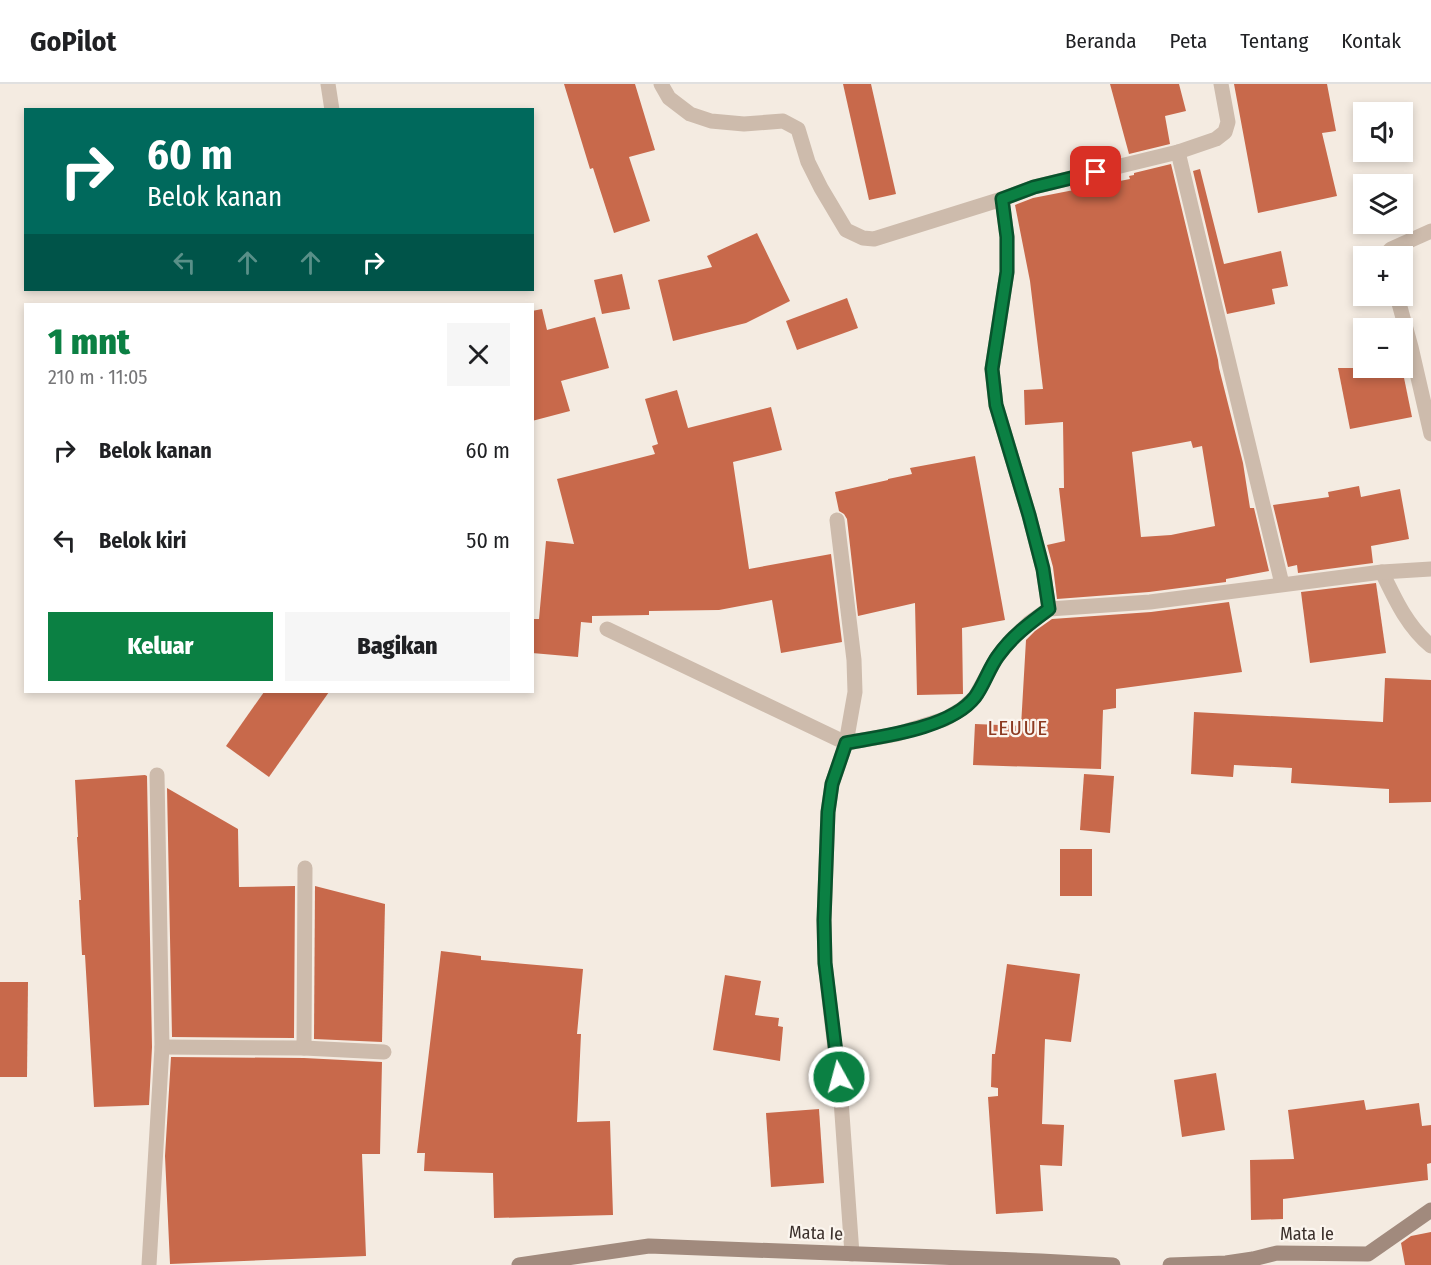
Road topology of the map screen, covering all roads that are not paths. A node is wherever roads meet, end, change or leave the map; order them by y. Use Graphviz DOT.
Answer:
graph roads {
  1 [pos="327,84"];
  2 [pos="661,84"];
  3 [pos="1221,84"];
  4 [pos="332,108"];
  5 [pos="1178,152"];
  6 [pos="1002,199"];
  7 [pos="1431,231"];
  8 [pos="1397,246"];
  9 [pos="1401,306"];
  10 [pos="1431,434"];
  11 [pos="837,520"];
  12 [pos="1431,568"];
  13 [pos="1382,572"];
  14 [pos="1282,584"];
  15 [pos="1049,609"];
  16 [pos="607,629"];
  17 [pos="1431,646"];
  18 [pos="846,743"];
  19 [pos="157,775"];
  20 [pos="305,868"];
  21 [pos="162,1047"];
  22 [pos="304,1048"];
  23 [pos="384,1052"];
  24 [pos="1431,1210"];
  25 [pos="852,1254"];
  26 [pos="1369,1260"];
  27 [pos="1041,1263"];
  28 [pos="149,1265"];
  29 [pos="519,1265"];
  30 [pos="1113,1265"];
  31 [pos="1170,1265"];
  1 -- 4 [label="street"];
  2 -- 6 [label="street"];
  3 -- 5 [label="street"];
  5 -- 6 [label="street"];
  5 -- 14 [label="street"];
  6 -- 15 [label="street"];
  7 -- 8 [label="street"];
  9 -- 10 [label="street"];
  11 -- 18 [label="street"];
  12 -- 13 [label="street"];
  13 -- 14 [label="street"];
  13 -- 17 [label="street"];
  14 -- 15 [label="street"];
  15 -- 18 [label="street"];
  16 -- 18 [label="street"];
  18 -- 25 [label="street"];
  19 -- 21 [label="street"];
  20 -- 22 [label="street"];
  21 -- 22 [label="street"];
  21 -- 28 [label="street"];
  22 -- 23 [label="street"];
  24 -- 26 [label="street, Mata Ie"];
  25 -- 27 [label="street, Mata Ie"];
  25 -- 29 [label="street, Mata Ie"];
  26 -- 31 [label="street, Mata Ie"];
  27 -- 30 [label="street, Mata Ie"];
}
